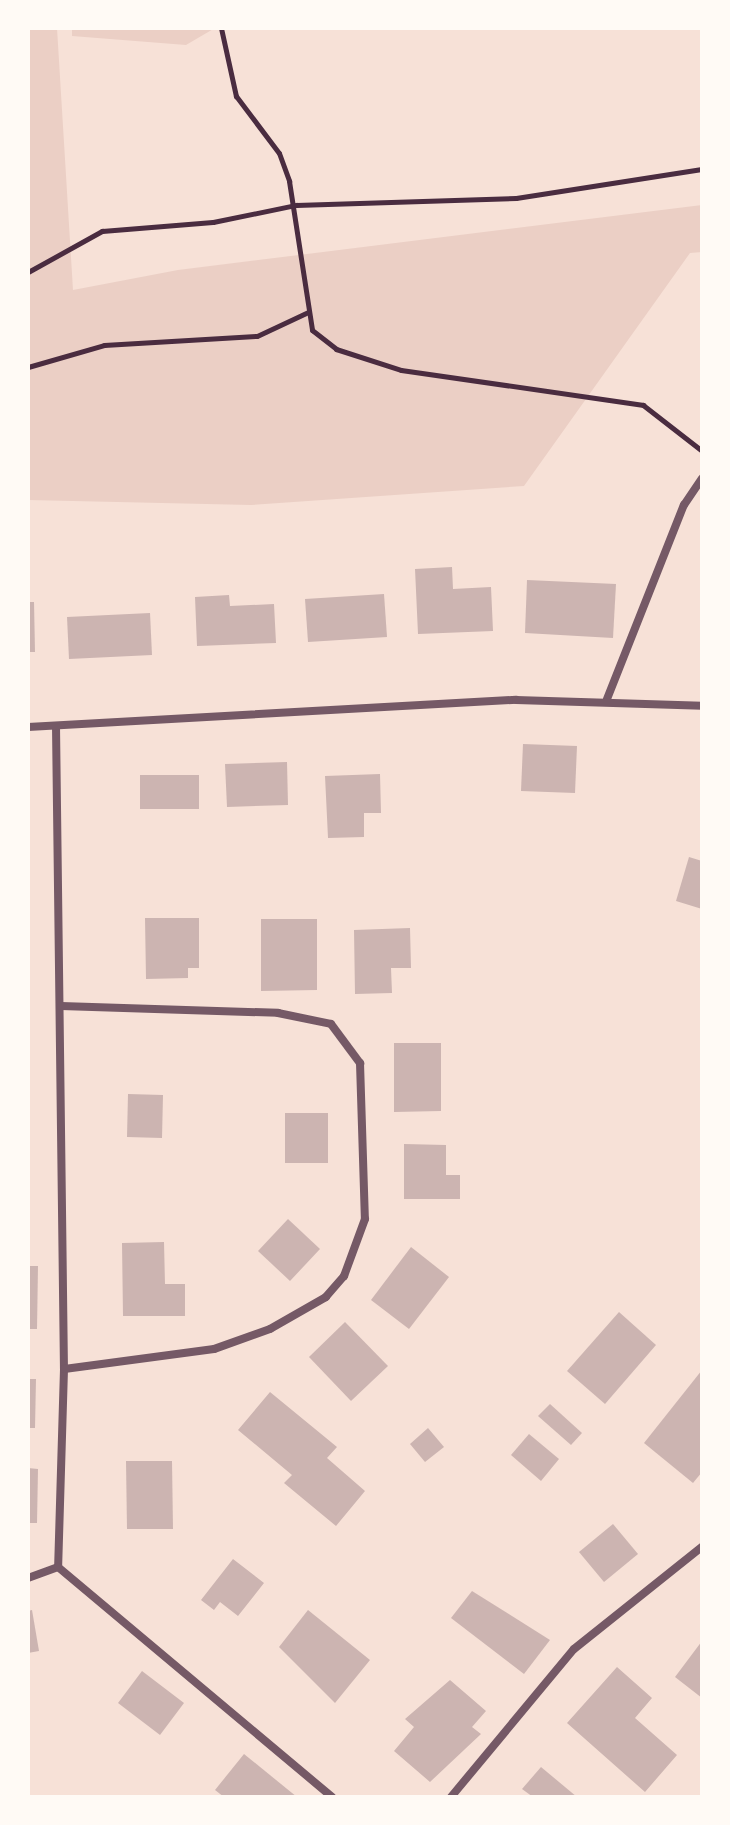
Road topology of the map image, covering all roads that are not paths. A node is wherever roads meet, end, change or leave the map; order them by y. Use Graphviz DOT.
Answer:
graph roads {
  1 [pos="702,478"];
  2 [pos="607,699"];
  3 [pos="702,706"];
  4 [pos="56,726"];
  5 [pos="28,727"];
  6 [pos="61,1006"];
  7 [pos="64,1369"];
  8 [pos="702,1547"];
  9 [pos="58,1567"];
  10 [pos="28,1578"];
  11 [pos="332,1797"];
  12 [pos="451,1797"];
  1 -- 2 [label="street"];
  2 -- 3 [label="street"];
  2 -- 4 [label="street"];
  4 -- 5 [label="street"];
  4 -- 6 [label="street"];
  6 -- 7 [label="street"];
  6 -- 7 [label="street"];
  7 -- 9 [label="street"];
  8 -- 12 [label="street"];
  9 -- 10 [label="street"];
  9 -- 11 [label="street"];
}
